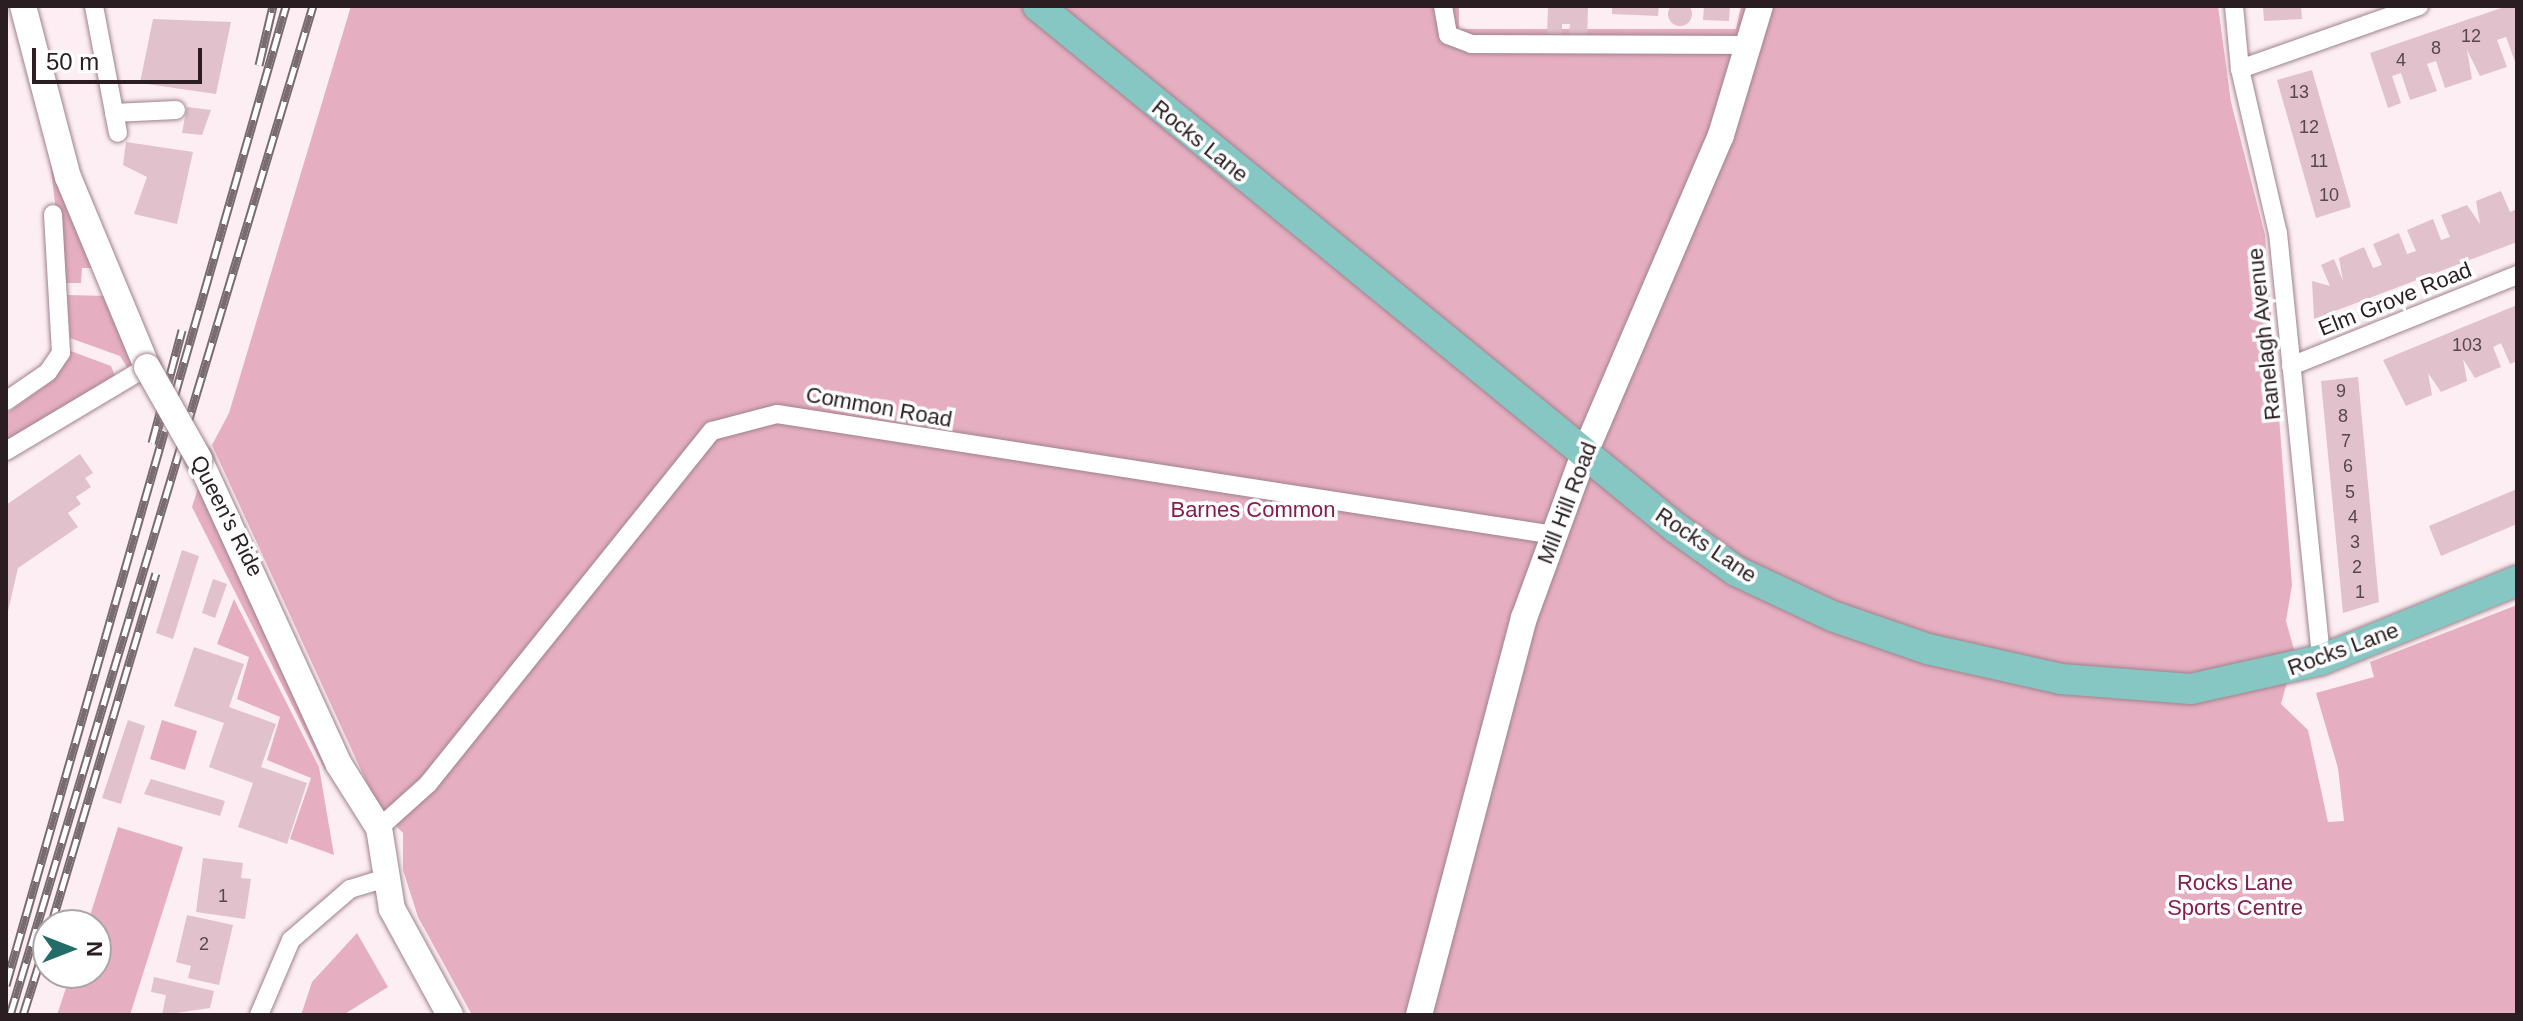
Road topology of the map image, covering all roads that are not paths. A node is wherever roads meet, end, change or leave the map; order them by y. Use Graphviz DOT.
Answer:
graph roads {
  1 [pos="23,6"];
  2 [pos="94,6"];
  3 [pos="1038,6"];
  4 [pos="1443,6"];
  5 [pos="1760,6"];
  6 [pos="2234,6"];
  7 [pos="2419,6"];
  8 [pos="1750,45"];
  9 [pos="2240,69"];
  10 [pos="176,110"];
  11 [pos="114,113"];
  12 [pos="118,133"];
  13 [pos="53,214"];
  14 [pos="2517,275"];
  15 [pos="2291,366"];
  16 [pos="147,367"];
  17 [pos="6,401"];
  18 [pos="6,451"];
  19 [pos="1583,457"];
  20 [pos="1554,535"];
  21 [pos="2517,581"];
  22 [pos="2321,660"];
  23 [pos="379,828"];
  24 [pos="383,879"];
  25 [pos="259,1015"];
  26 [pos="450,1015"];
  27 [pos="1419,1015"];
  1 -- 16 [label="main road, Queen's Ride"];
  2 -- 11 [label="street"];
  3 -- 19 [label="main road, Rocks Lane"];
  4 -- 8 [label="street"];
  5 -- 8 [label="main road, Mill Hill Road"];
  6 -- 9 [label="street, Ranelagh Avenue"];
  7 -- 9 [label="street"];
  8 -- 19 [label="main road, Mill Hill Road"];
  9 -- 15 [label="street, Ranelagh Avenue"];
  10 -- 11 [label="street"];
  11 -- 12 [label="street"];
  13 -- 17 [label="street"];
  14 -- 15 [label="street, Elm Grove Road"];
  15 -- 22 [label="street, Ranelagh Avenue"];
  16 -- 18 [label="street"];
  16 -- 23 [label="main road, Queen's Ride, bridge"];
  19 -- 20 [label="main road, Mill Hill Road"];
  19 -- 22 [label="main road, Rocks Lane"];
  20 -- 23 [label="street, Common Road"];
  20 -- 27 [label="main road, Mill Hill Road"];
  21 -- 22 [label="main road, Rocks Lane"];
  23 -- 24 [label="main road, Queen's Ride"];
  24 -- 25 [label="street"];
  24 -- 26 [label="main road, Queen's Ride"];
}
